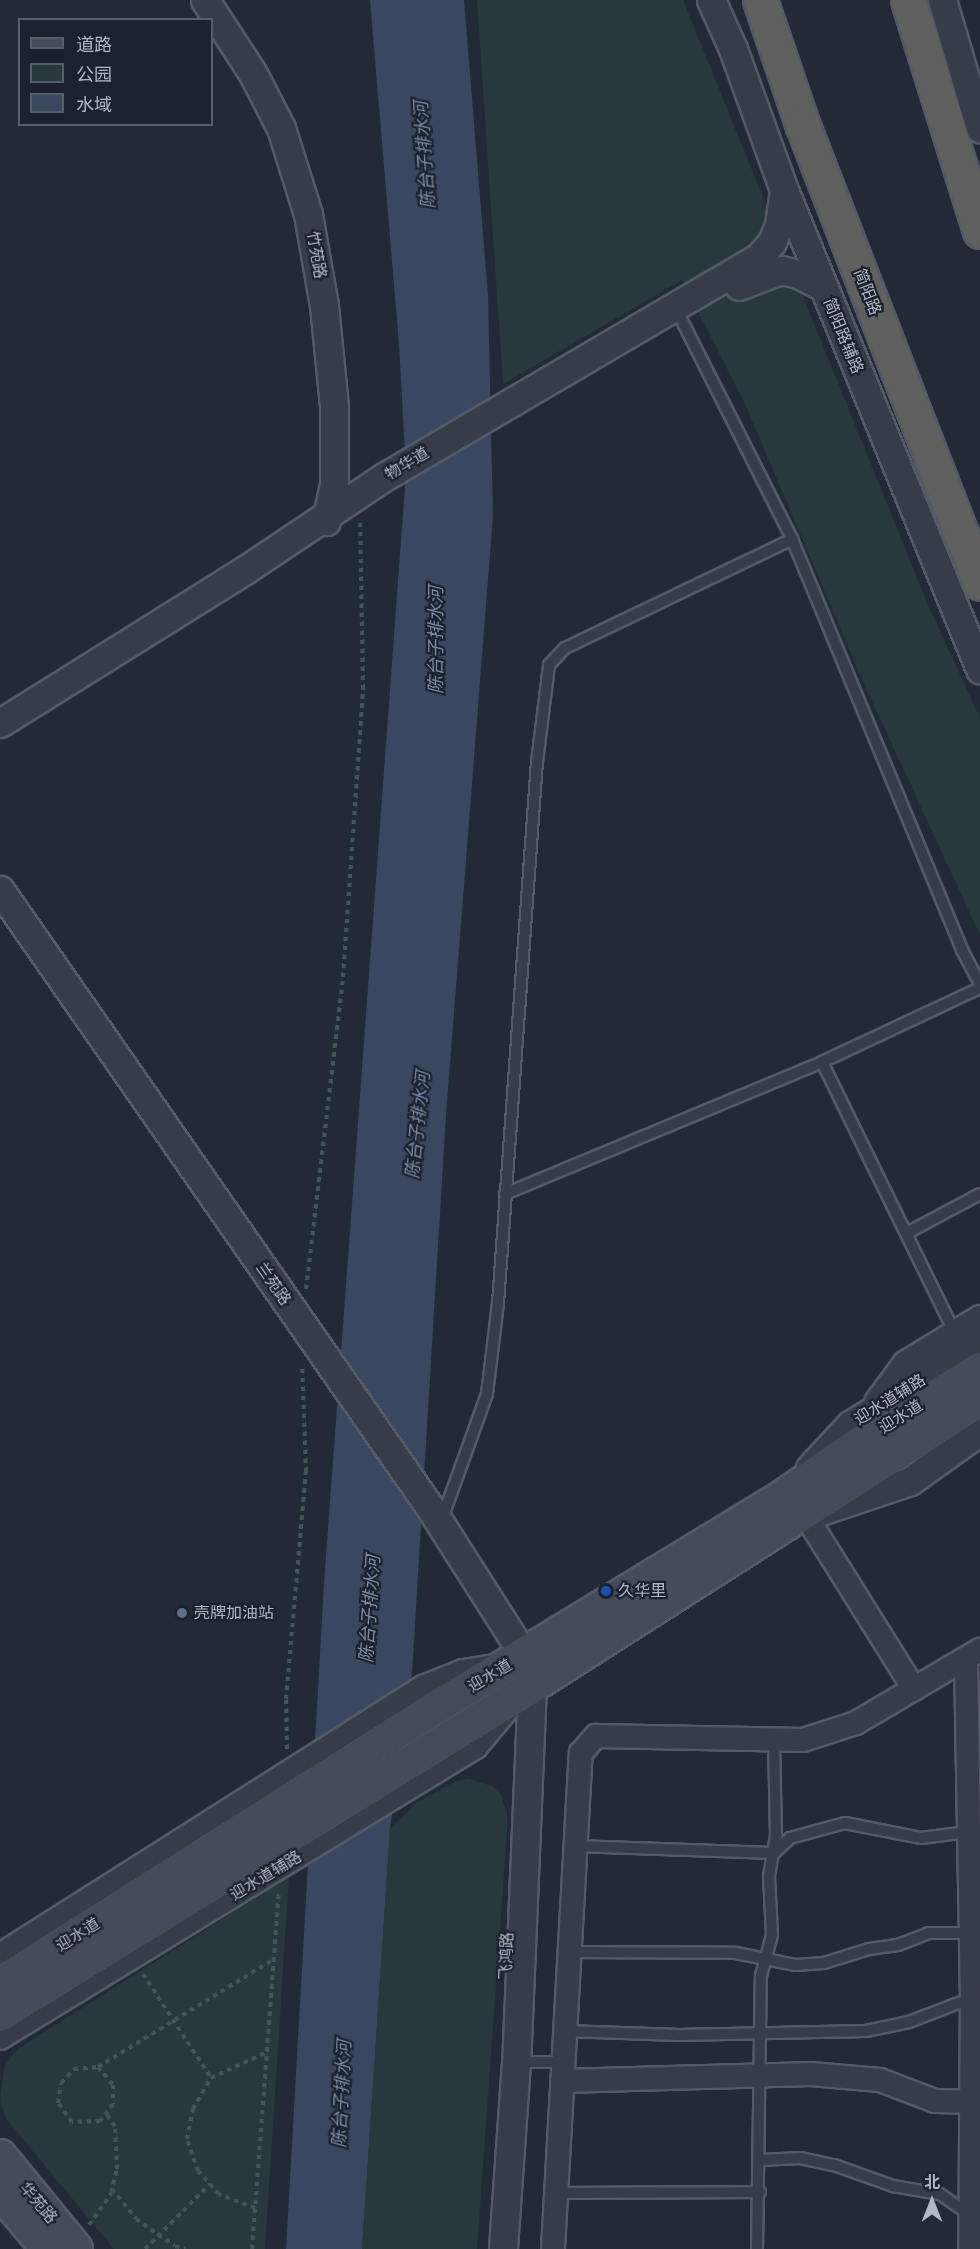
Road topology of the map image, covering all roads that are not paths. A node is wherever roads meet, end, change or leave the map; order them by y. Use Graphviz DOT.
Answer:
graph roads {
  1 [pos="193,0"];
  2 [pos="205,0"];
  3 [pos="711,0"];
  4 [pos="735,0"];
  5 [pos="760,0"];
  6 [pos="908,0"];
  7 [pos="942,0"];
  8 [pos="206,18"];
  9 [pos="213,28"];
  10 [pos="979,120"];
  11 [pos="803,126"];
  12 [pos="784,190"];
  13 [pos="980,231"];
  14 [pos="823,287"];
  15 [pos="678,313"];
  16 [pos="385,486"];
  17 [pos="321,522"];
  18 [pos="792,539"];
  19 [pos="980,583"];
  20 [pos="980,669"];
  21 [pos="0,723"];
  22 [pos="0,738"];
  23 [pos="0,890"];
  24 [pos="0,904"];
  25 [pos="980,986"];
  26 [pos="822,1062"];
  27 [pos="505,1194"];
  28 [pos="980,1194"];
  29 [pos="907,1233"];
  30 [pos="980,1319"];
  31 [pos="301,1331"];
  32 [pos="968,1339"];
  33 [pos="980,1369"];
  34 [pos="980,1400"];
  35 [pos="980,1431"];
  36 [pos="980,1453"];
  37 [pos="910,1481"];
  38 [pos="795,1510"];
  39 [pos="433,1521"];
  40 [pos="973,1655"];
  41 [pos="521,1675"];
  42 [pos="914,1689"];
  43 [pos="774,1741"];
  44 [pos="973,1750"];
  45 [pos="294,1779"];
  46 [pos="968,1832"];
  47 [pos="304,1839"];
  48 [pos="575,1846"];
  49 [pos="774,1852"];
  50 [pos="975,1871"];
  51 [pos="970,1933"];
  52 [pos="569,1952"];
  53 [pos="0,1956"];
  54 [pos="975,1957"];
  55 [pos="765,1958"];
  56 [pos="0,1983"];
  57 [pos="972,1992"];
  58 [pos="0,2015"];
  59 [pos="565,2031"];
  60 [pos="762,2034"];
  61 [pos="0,2038"];
  62 [pos="509,2061"];
  63 [pos="562,2071"];
  64 [pos="759,2076"];
  65 [pos="976,2102"];
  66 [pos="0,2157"];
  67 [pos="760,2160"];
  68 [pos="0,2192"];
  69 [pos="760,2192"];
  70 [pos="556,2193"];
  71 [pos="973,2233"];
  72 [pos="66,2248"];
  73 [pos="488,2249"];
  74 [pos="503,2249"];
  75 [pos="553,2249"];
  76 [pos="757,2249"];
  1 -- 8 [label="street"];
  2 -- 17 [label="street, 竹苑路"];
  3 -- 12 [label="street, 简阳路辅路"];
  4 -- 11 [label="highway"];
  5 -- 11 [label="highway, 简阳路"];
  6 -- 13 [label="highway"];
  7 -- 10 [label="street"];
  9 -- 17 [label="street, 竹苑路"];
  11 -- 19 [label="highway, 简阳路"];
  12 -- 14 [label="street, 简阳路辅路"];
  12 -- 15 [label="street, 物华道"];
  14 -- 15 [label="street, 物华道"];
  14 -- 20 [label="street, 简阳路辅路"];
  15 -- 16 [label="street, 物华道"];
  15 -- 18 [label="lane"];
  16 -- 17 [label="street, 物华道"];
  16 -- 17 [label="street, 物华道"];
  17 -- 21 [label="street, 物华道"];
  17 -- 22 [label="street, 物华道"];
  18 -- 25 [label="lane"];
  18 -- 27 [label="lane"];
  23 -- 31 [label="street, 兰苑路"];
  24 -- 31 [label="street, 兰苑路"];
  25 -- 26 [label="lane"];
  26 -- 27 [label="lane"];
  26 -- 29 [label="lane"];
  27 -- 39 [label="lane"];
  28 -- 29 [label="lane"];
  29 -- 32 [label="lane"];
  30 -- 32 [label="street"];
  31 -- 39 [label="street, 兰苑路"];
  32 -- 38 [label="street, 迎水道辅路"];
  33 -- 38 [label="main road, 迎水道"];
  34 -- 38 [label="main road, 迎水道"];
  35 -- 37 [label="street"];
  36 -- 37 [label="street"];
  37 -- 38 [label="street"];
  38 -- 41 [label="main road, 迎水道"];
  38 -- 42 [label="street"];
  39 -- 41 [label="street, 兰苑路"];
  40 -- 42 [label="street"];
  40 -- 44 [label="street"];
  41 -- 45 [label="main road, 迎水道"];
  41 -- 47 [label="main road, 迎水道"];
  41 -- 62 [label="street, 飞鸿路"];
  42 -- 43 [label="street"];
  43 -- 48 [label="street"];
  43 -- 49 [label="lane"];
  44 -- 46 [label="street"];
  45 -- 53 [label="street"];
  45 -- 56 [label="main road, 迎水道"];
  46 -- 49 [label="lane"];
  46 -- 50 [label="street"];
  47 -- 58 [label="main road, 迎水道"];
  47 -- 61 [label="street, 迎水道辅路"];
  48 -- 49 [label="lane"];
  48 -- 52 [label="street"];
  49 -- 55 [label="lane"];
  50 -- 51 [label="street"];
  51 -- 54 [label="street"];
  51 -- 55 [label="lane"];
  52 -- 55 [label="lane"];
  52 -- 59 [label="street"];
  54 -- 57 [label="street"];
  55 -- 60 [label="lane"];
  57 -- 60 [label="lane"];
  57 -- 65 [label="street"];
  59 -- 60 [label="lane"];
  59 -- 63 [label="street"];
  60 -- 64 [label="lane"];
  62 -- 63 [label="lane"];
  62 -- 73 [label="street, 飞鸿路"];
  62 -- 74 [label="street, 飞鸿路"];
  63 -- 64 [label="street"];
  63 -- 70 [label="street"];
  64 -- 65 [label="street"];
  64 -- 67 [label="lane"];
  65 -- 71 [label="street"];
  66 -- 72 [label="main road, 华苑路"];
  67 -- 69 [label="lane"];
  67 -- 71 [label="lane"];
  68 -- 72 [label="main road, 华苑路"];
  69 -- 70 [label="lane"];
  69 -- 76 [label="lane"];
  70 -- 75 [label="street"];
}
